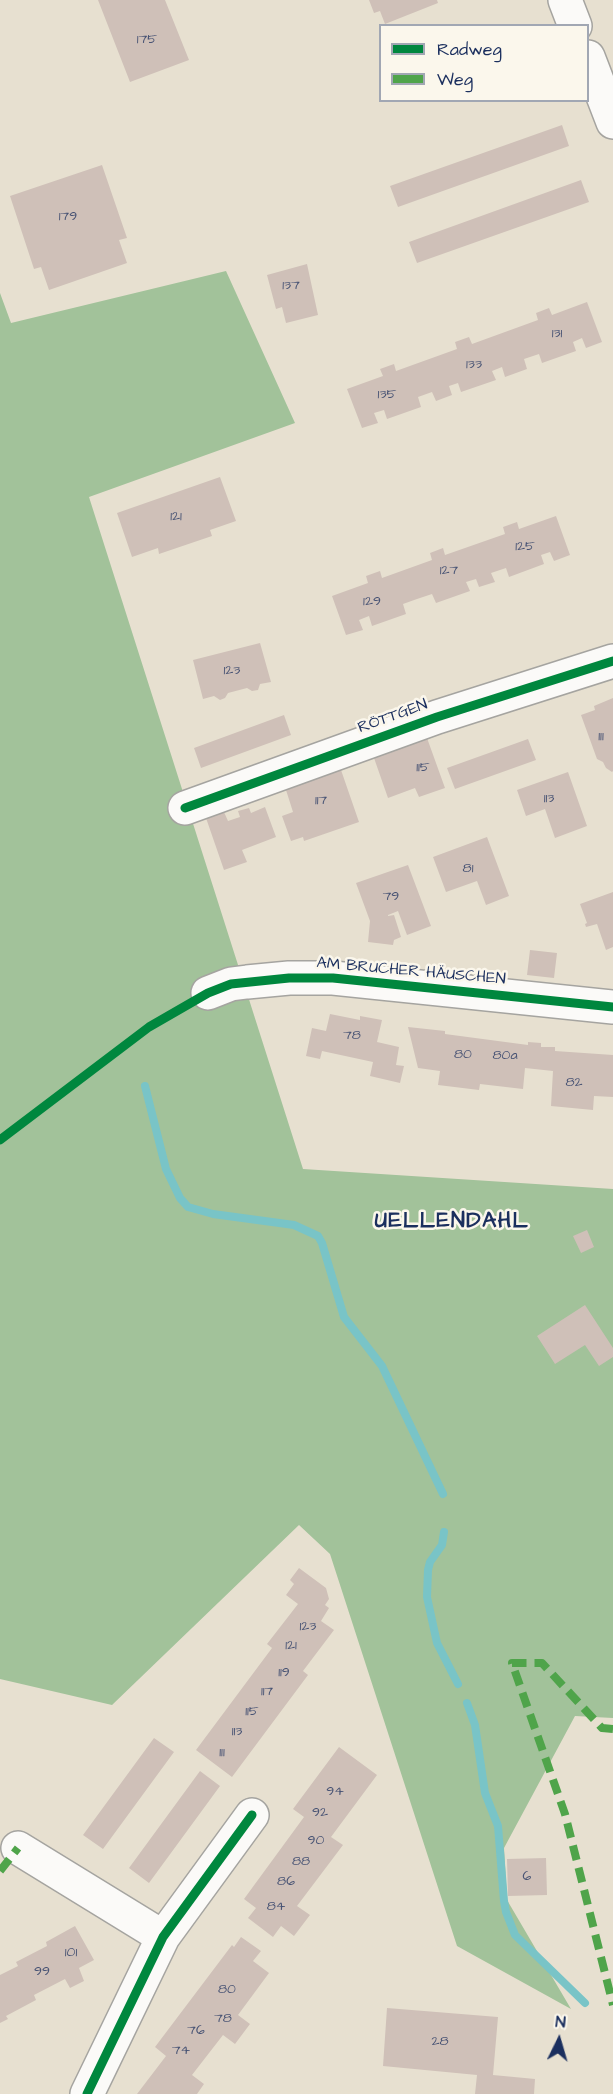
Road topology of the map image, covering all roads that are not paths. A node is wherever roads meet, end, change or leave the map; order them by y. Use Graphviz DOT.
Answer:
graph roads {
  1 [pos="565,0"];
  2 [pos="574,24"];
  3 [pos="589,60"];
  4 [pos="613,122"];
  5 [pos="613,661"];
  6 [pos="185,808"];
  7 [pos="208,993"];
  8 [pos="613,1007"];
  9 [pos="252,1815"];
  10 [pos="18,1848"];
  11 [pos="163,1937"];
  12 [pos="87,2094"];
  1 -- 2 [label="street"];
  3 -- 4 [label="street"];
  5 -- 6 [label="street, RÖTTGEN"];
  7 -- 8 [label="street, AM BRUCHER HÄUSCHEN"];
  9 -- 11 [label="street"];
  10 -- 11 [label="street"];
  11 -- 12 [label="street"];
}
